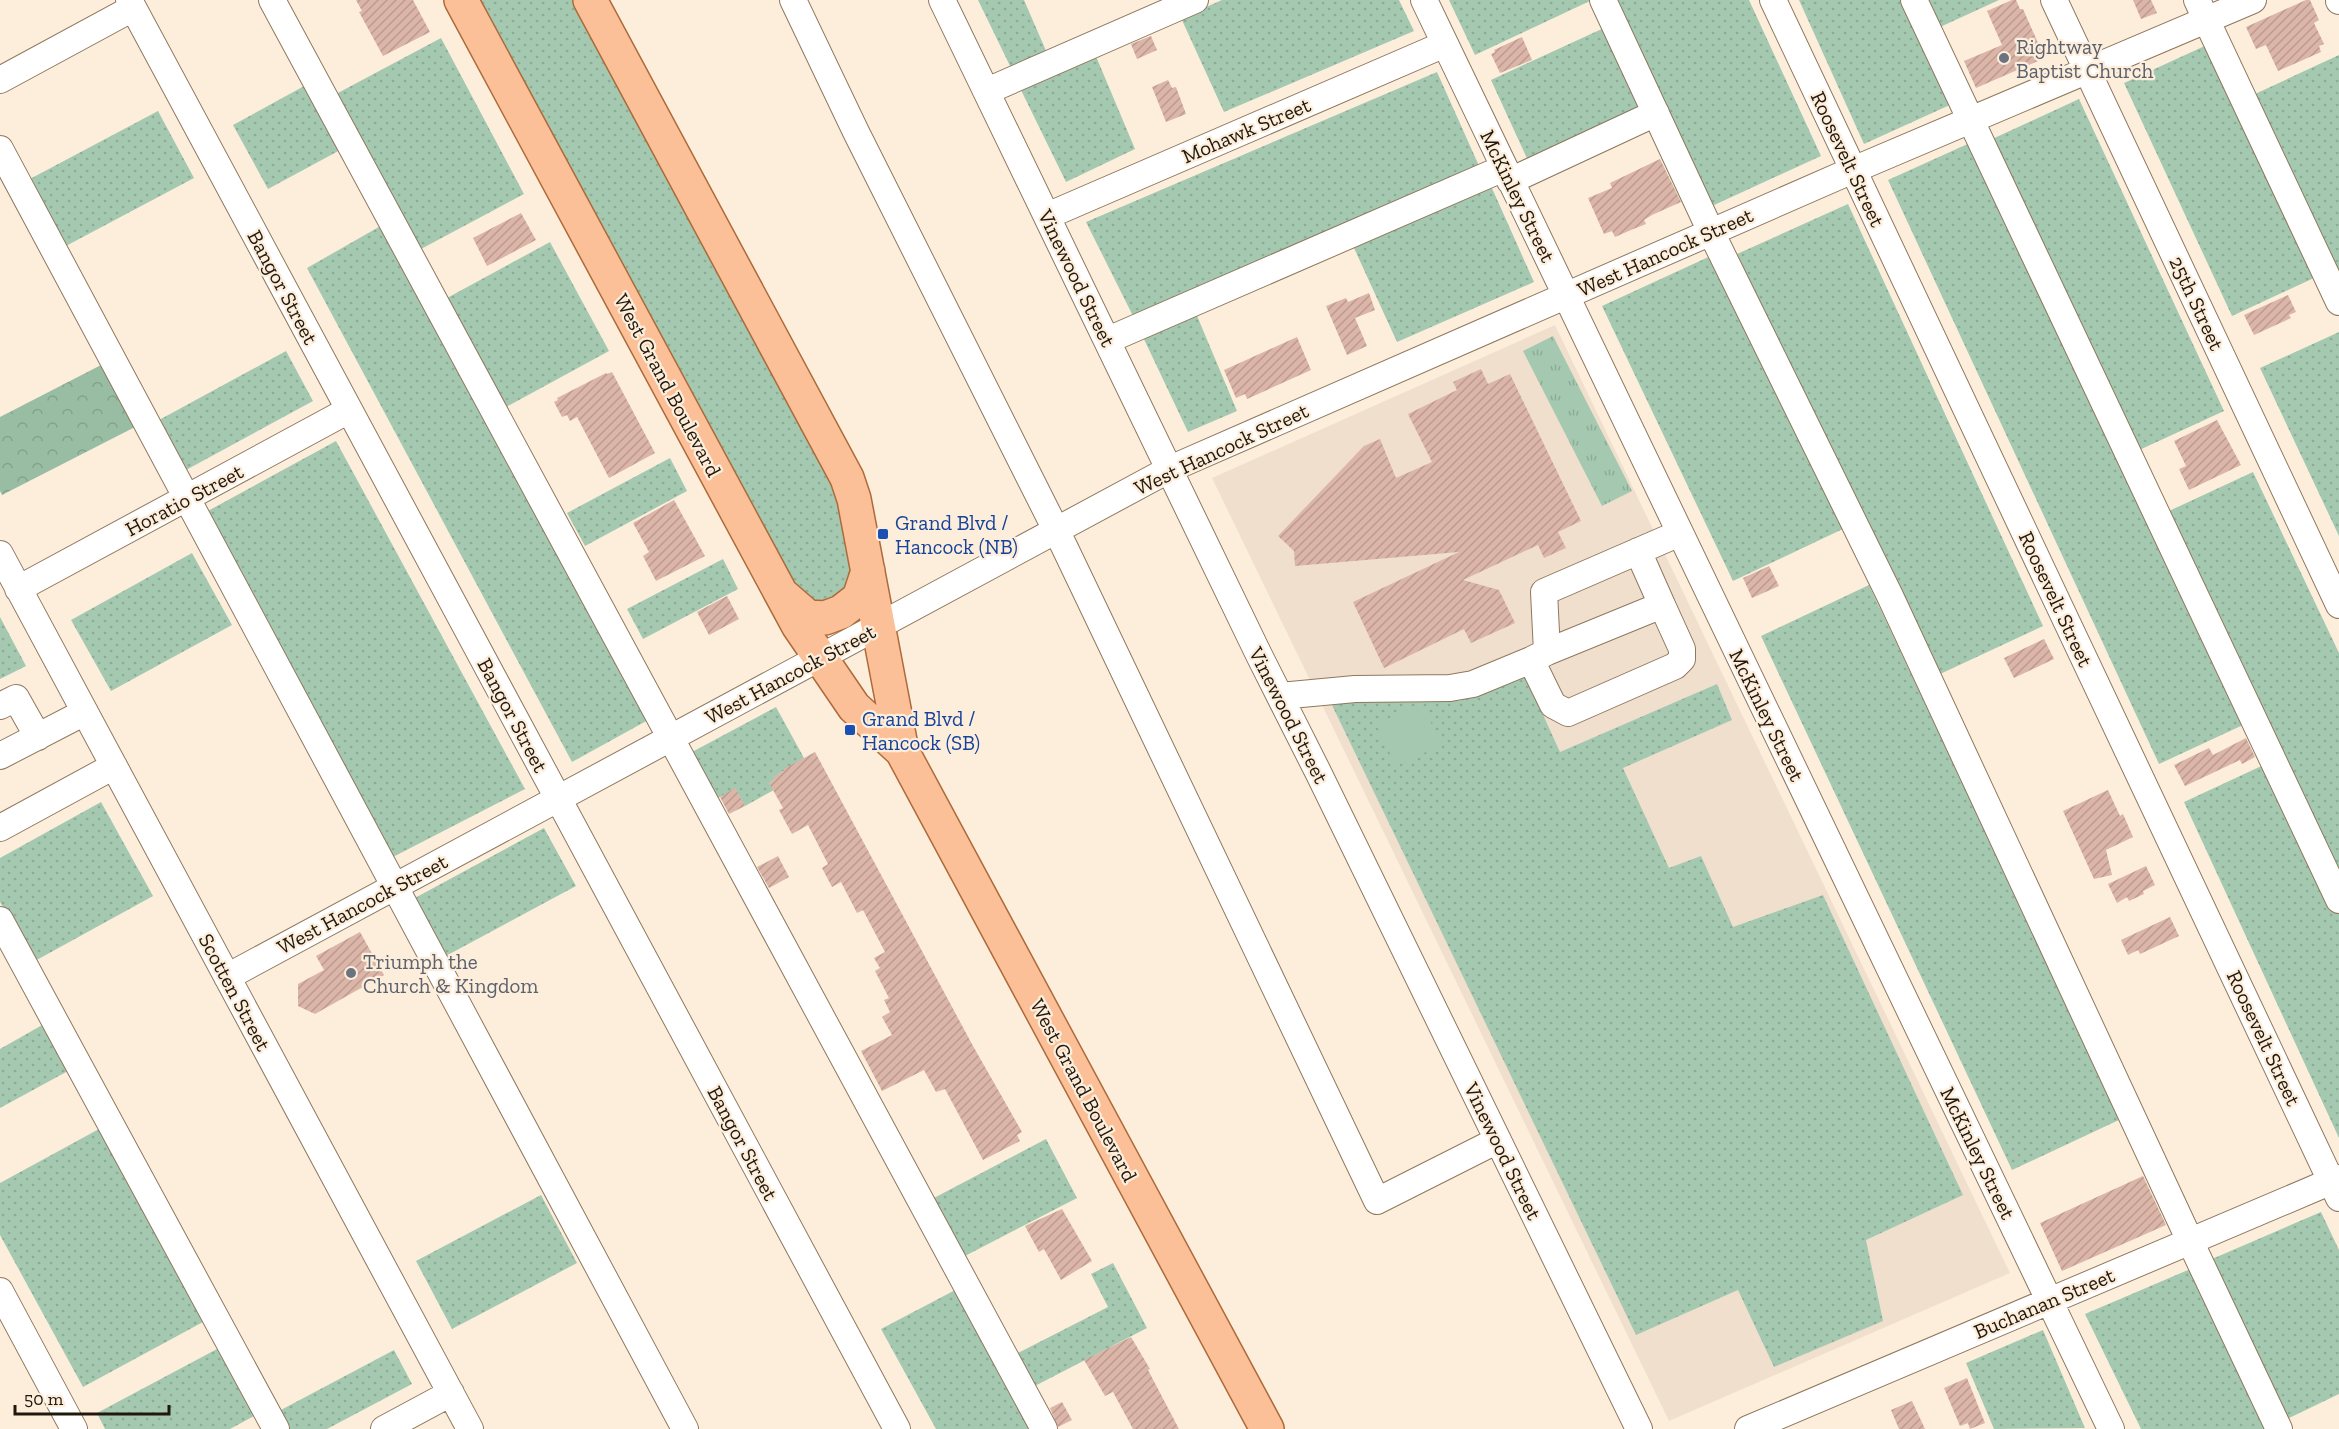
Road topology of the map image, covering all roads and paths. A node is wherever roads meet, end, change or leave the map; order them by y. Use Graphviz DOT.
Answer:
graph roads {
  1 [pos="272,0"];
  2 [pos="461,0"];
  3 [pos="590,0"];
  4 [pos="793,0"];
  5 [pos="942,0"];
  6 [pos="1195,0"];
  7 [pos="1424,0"];
  8 [pos="1603,0"];
  9 [pos="1773,0"];
  10 [pos="1914,0"];
  11 [pos="2054,0"];
  12 [pos="2253,0"];
  13 [pos="131,4"];
  14 [pos="2201,10"];
  15 [pos="1445,44"];
  16 [pos="2088,71"];
  17 [pos="0,80"];
  18 [pos="987,91"];
  19 [pos="1656,112"];
  20 [pos="1970,120"];
  21 [pos="0,149"];
  22 [pos="1853,170"];
  23 [pos="1507,174"];
  24 [pos="1047,216"];
  25 [pos="1711,231"];
  26 [pos="1566,295"];
  27 [pos="2339,302"];
  28 [pos="1108,340"];
  29 [pos="349,410"];
  30 [pos="1170,469"];
  31 [pos="188,497"];
  32 [pos="1057,531"];
  33 [pos="1680,533"];
  34 [pos="1638,551"];
  35 [pos="0,554"];
  36 [pos="868,571"];
  37 [pos="18,589"];
  38 [pos="777,589"];
  39 [pos="1662,605"];
  40 [pos="2339,605"];
  41 [pos="878,626"];
  42 [pos="1539,656"];
  43 [pos="820,657"];
  44 [pos="1280,696"];
  45 [pos="0,706"];
  46 [pos="85,712"];
  47 [pos="38,737"];
  48 [pos="671,737"];
  49 [pos="902,751"];
  50 [pos="0,756"];
  51 [pos="114,766"];
  52 [pos="558,799"];
  53 [pos="0,828"];
  54 [pos="394,886"];
  55 [pos="2339,900"];
  56 [pos="0,920"];
  57 [pos="227,977"];
  58 [pos="1498,1140"];
  59 [pos="2336,1186"];
  60 [pos="2190,1241"];
  61 [pos="0,1291"];
  62 [pos="2049,1301"];
  63 [pos="451,1393"];
  64 [pos="74,1429"];
  65 [pos="276,1429"];
  66 [pos="384,1429"];
  67 [pos="471,1429"];
  68 [pos="685,1429"];
  69 [pos="897,1429"];
  70 [pos="1044,1429"];
  71 [pos="1267,1429"];
  72 [pos="1639,1429"];
  73 [pos="1748,1429"];
  74 [pos="2111,1429"];
  75 [pos="2280,1429"];
  1 -- 48 [label="street"];
  2 -- 38 [label="main road, West Grand Boulevard"];
  3 -- 36 [label="main road, West Grand Boulevard"];
  4 -- 32 [label="street"];
  5 -- 18 [label="street, Vinewood Street"];
  6 -- 18 [label="street"];
  7 -- 15 [label="street, McKinley Street"];
  8 -- 19 [label="street"];
  9 -- 22 [label="street, Roosevelt Street"];
  10 -- 20 [label="street"];
  11 -- 16 [label="street, 25th Street"];
  12 -- 14 [label="street, West Hancock Street"];
  13 -- 17 [label="street"];
  13 -- 29 [label="street, Bangor Street"];
  14 -- 16 [label="street, West Hancock Street"];
  14 -- 27 [label="street"];
  15 -- 23 [label="street, McKinley Street"];
  15 -- 24 [label="street, Mohawk Street"];
  16 -- 20 [label="street, West Hancock Street"];
  16 -- 40 [label="street, 25th Street"];
  18 -- 24 [label="street, Vinewood Street"];
  19 -- 23 [label="street"];
  19 -- 25 [label="street"];
  20 -- 22 [label="street, West Hancock Street"];
  20 -- 55 [label="street"];
  21 -- 31 [label="street"];
  22 -- 25 [label="street, West Hancock Street"];
  22 -- 59 [label="street, Roosevelt Street"];
  23 -- 26 [label="street, McKinley Street"];
  23 -- 28 [label="street"];
  24 -- 28 [label="street, Vinewood Street"];
  25 -- 26 [label="street, West Hancock Street"];
  25 -- 60 [label="street"];
  26 -- 30 [label="street, West Hancock Street"];
  26 -- 33 [label="street, McKinley Street"];
  28 -- 30 [label="street, Vinewood Street"];
  29 -- 31 [label="street, Horatio Street"];
  29 -- 52 [label="street, Bangor Street"];
  30 -- 32 [label="street, West Hancock Street"];
  30 -- 44 [label="street, Vinewood Street"];
  31 -- 37 [label="street, Horatio Street"];
  31 -- 54 [label="street"];
  32 -- 41 [label="street, West Hancock Street"];
  32 -- 58 [label="street"];
  33 -- 34 [label="street"];
  33 -- 62 [label="street, McKinley Street"];
  34 -- 39 [label="street"];
  34 -- 42 [label="street"];
  35 -- 37 [label="street, Scotten Street"];
  36 -- 38 [label="main road"];
  36 -- 41 [label="main road, West Grand Boulevard"];
  37 -- 46 [label="street, Scotten Street"];
  38 -- 43 [label="main road, West Grand Boulevard"];
  39 -- 42 [label="street"];
  39 -- 42 [label="street"];
  41 -- 43 [label="street, West Hancock Street"];
  41 -- 49 [label="main road, West Grand Boulevard"];
  42 -- 44 [label="street"];
  43 -- 48 [label="street, West Hancock Street"];
  43 -- 49 [label="main road, West Grand Boulevard"];
  44 -- 58 [label="street, Vinewood Street"];
  45 -- 47 [label="street"];
  46 -- 47 [label="street"];
  46 -- 51 [label="street, Scotten Street"];
  47 -- 50 [label="street"];
  48 -- 52 [label="street, West Hancock Street"];
  48 -- 70 [label="street"];
  49 -- 71 [label="main road, West Grand Boulevard"];
  51 -- 53 [label="street"];
  51 -- 57 [label="street, Scotten Street"];
  52 -- 54 [label="street, West Hancock Street"];
  52 -- 69 [label="street, Bangor Street"];
  54 -- 57 [label="street, West Hancock Street"];
  54 -- 68 [label="street"];
  56 -- 65 [label="street"];
  57 -- 63 [label="street, Scotten Street"];
  58 -- 72 [label="street, Vinewood Street"];
  59 -- 60 [label="street, Buchanan Street"];
  60 -- 62 [label="street, Buchanan Street"];
  60 -- 75 [label="street"];
  61 -- 64 [label="street"];
  62 -- 73 [label="street, Buchanan Street"];
  62 -- 74 [label="street, McKinley Street"];
  63 -- 66 [label="street"];
  63 -- 67 [label="street, Scotten Street"];
}
